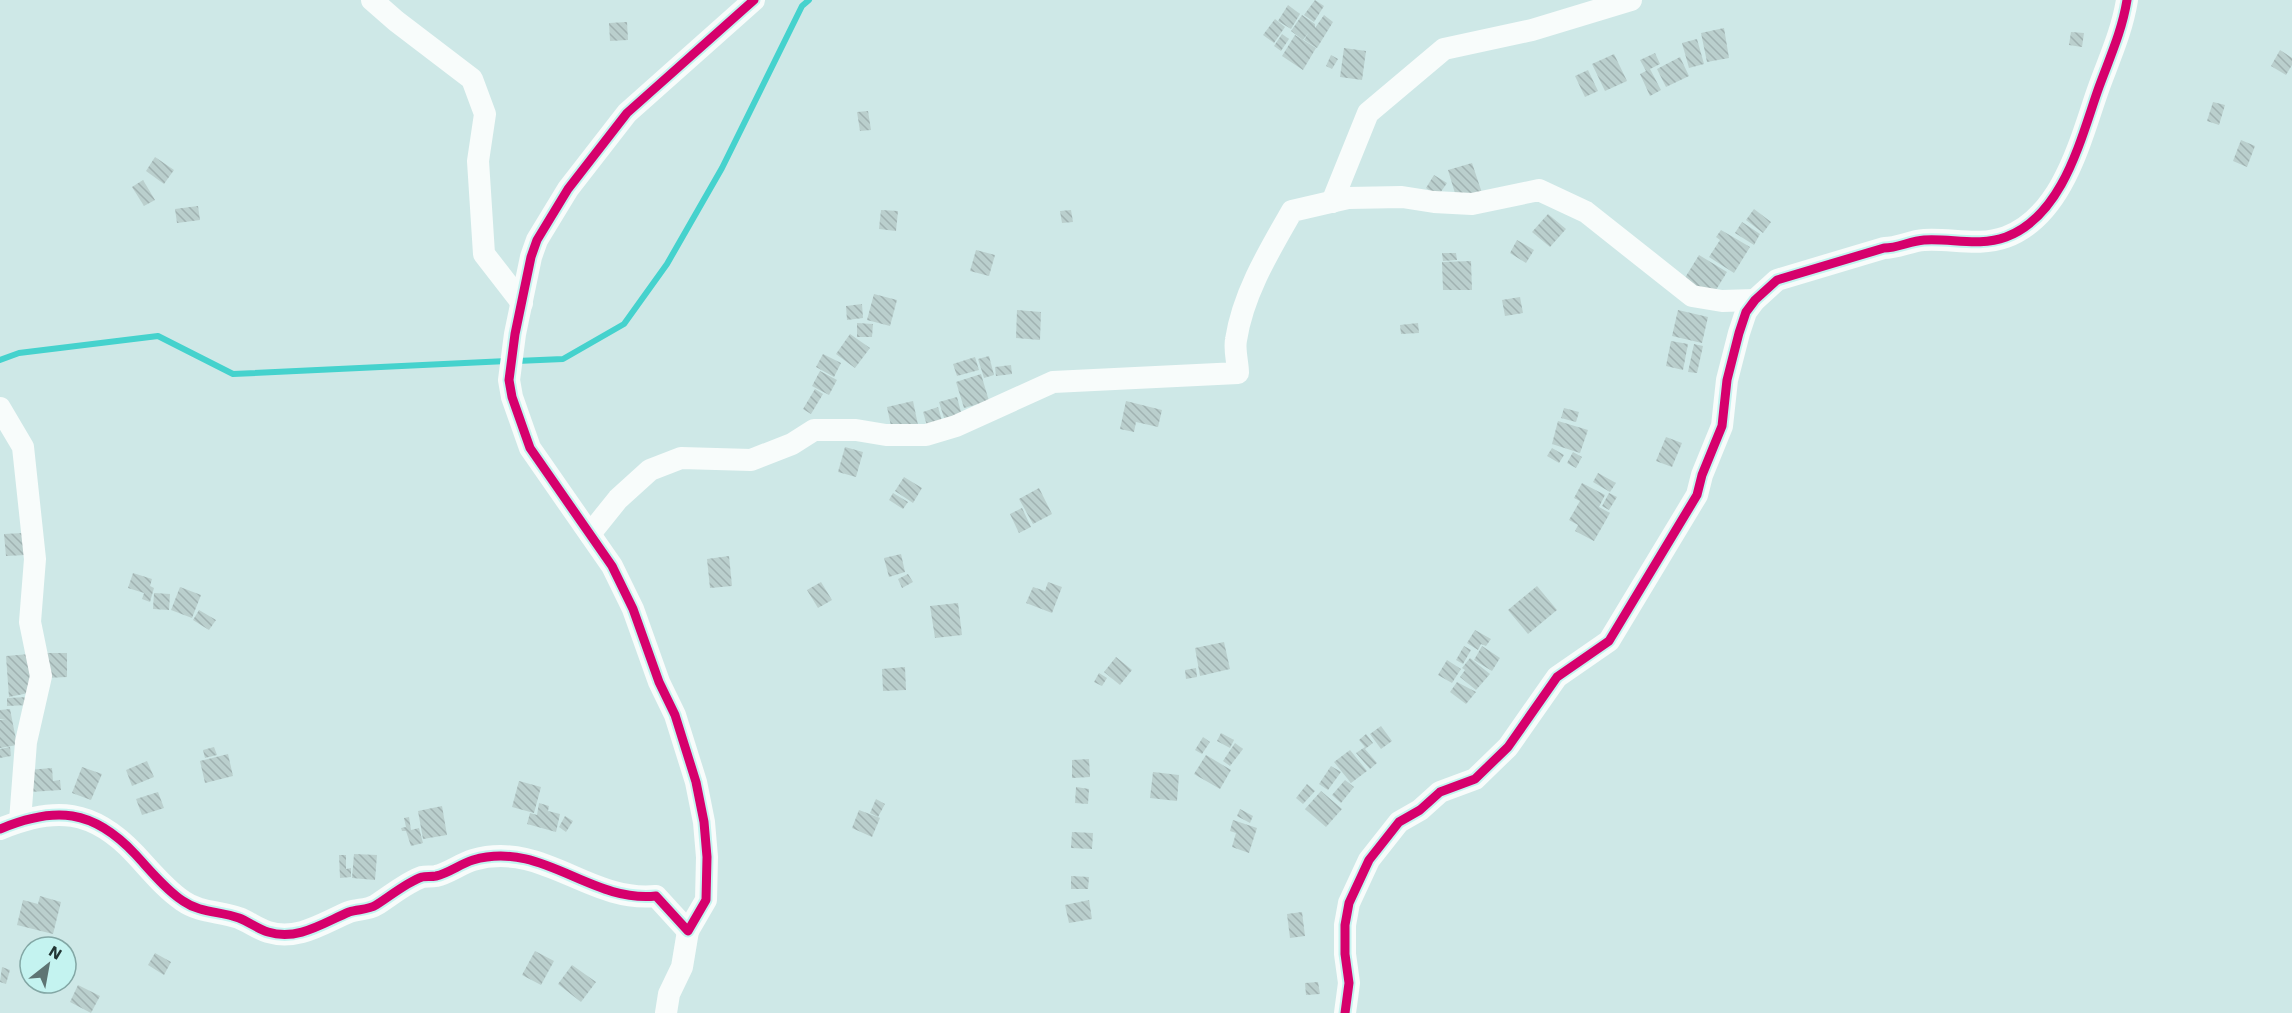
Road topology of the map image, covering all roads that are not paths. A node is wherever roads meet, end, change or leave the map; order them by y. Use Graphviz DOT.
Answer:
graph roads {
  1 [pos="372,0"];
  2 [pos="754,0"];
  3 [pos="1631,0"];
  4 [pos="2127,0"];
  5 [pos="1332,202"];
  6 [pos="1755,300"];
  7 [pos="522,303"];
  8 [pos="0,408"];
  9 [pos="590,534"];
  10 [pos="10,825"];
  11 [pos="688,931"];
  12 [pos="666,1013"];
  13 [pos="1345,1013"];
  1 -- 7 [label="street"];
  2 -- 7 [label="street"];
  3 -- 5 [label="street"];
  4 -- 6 [label="street"];
  5 -- 6 [label="street"];
  5 -- 9 [label="street"];
  6 -- 13 [label="street"];
  7 -- 9 [label="street"];
  8 -- 10 [label="street"];
  9 -- 11 [label="street"];
  10 -- 11 [label="street"];
  11 -- 12 [label="street"];
}
